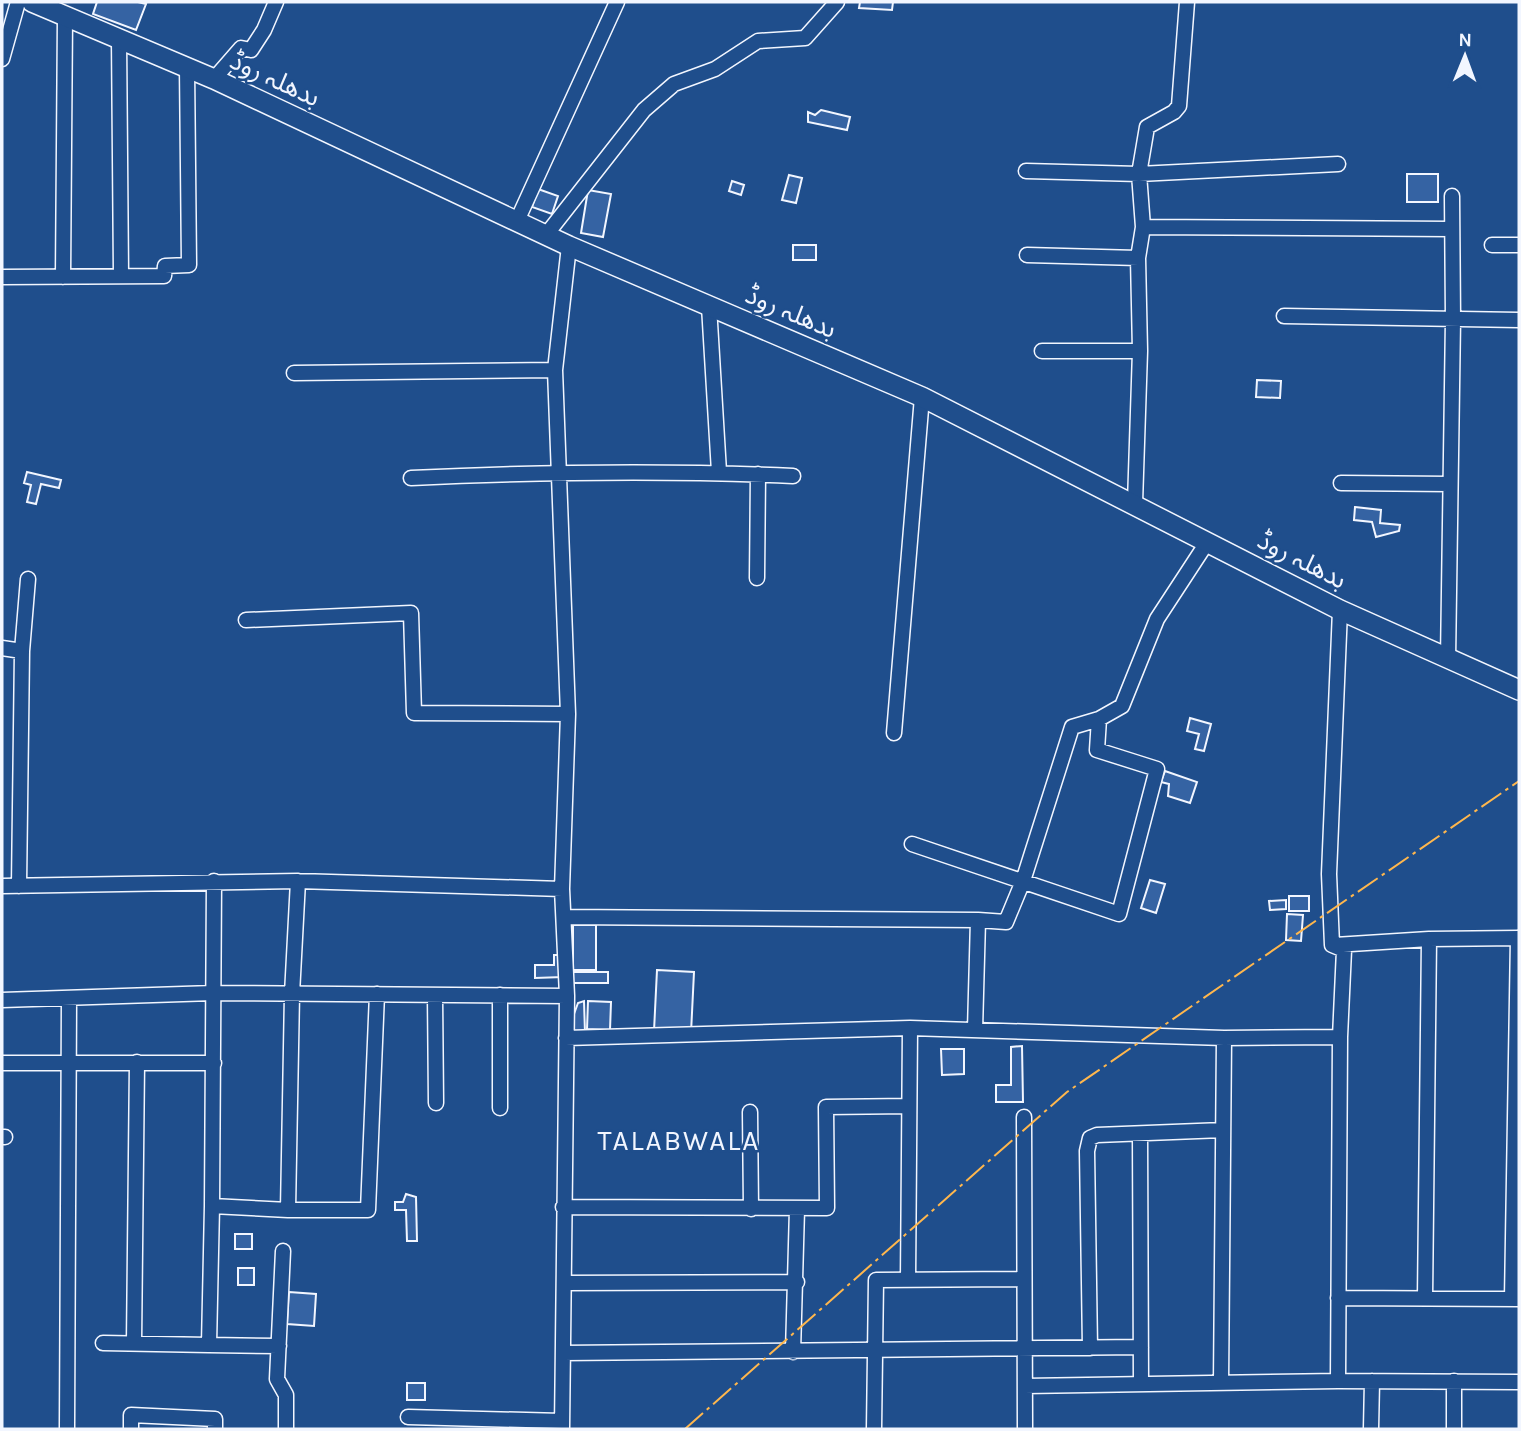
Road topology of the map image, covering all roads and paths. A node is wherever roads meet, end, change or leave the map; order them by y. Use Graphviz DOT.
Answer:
graph roads {
  1 [pos="18,2"];
  2 [pos="33,2"];
  3 [pos="276,2"];
  4 [pos="617,2"];
  5 [pos="837,2"];
  6 [pos="1187,2"];
  7 [pos="65,16"];
  8 [pos="119,38"];
  9 [pos="2,59"];
  10 [pos="187,67"];
  11 [pos="214,79"];
  12 [pos="1338,163"];
  13 [pos="1026,171"];
  14 [pos="1139,174"];
  15 [pos="1452,196"];
  16 [pos="517,221"];
  17 [pos="1143,228"];
  18 [pos="1451,229"];
  19 [pos="546,235"];
  20 [pos="1492,245"];
  21 [pos="1519,245"];
  22 [pos="569,246"];
  23 [pos="1027,255"];
  24 [pos="1138,257"];
  25 [pos="121,276"];
  26 [pos="2,277"];
  27 [pos="62,277"];
  28 [pos="709,306"];
  29 [pos="1284,316"];
  30 [pos="1453,319"];
  31 [pos="1519,320"];
  32 [pos="1042,351"];
  33 [pos="1140,351"];
  34 [pos="555,370"];
  35 [pos="294,373"];
  36 [pos="922,397"];
  37 [pos="559,471"];
  38 [pos="719,472"];
  39 [pos="758,474"];
  40 [pos="793,476"];
  41 [pos="411,478"];
  42 [pos="1341,483"];
  43 [pos="1450,484"];
  44 [pos="1135,503"];
  45 [pos="1208,541"];
  46 [pos="757,578"];
  47 [pos="28,579"];
  48 [pos="1340,610"];
  49 [pos="246,620"];
  50 [pos="2,648"];
  51 [pos="22,651"];
  52 [pos="1448,660"];
  53 [pos="1519,690"];
  54 [pos="568,714"];
  55 [pos="1098,719"];
  56 [pos="894,733"];
  57 [pos="912,844"];
  58 [pos="214,881"];
  59 [pos="298,881"];
  60 [pos="1023,881"];
  61 [pos="2,886"];
  62 [pos="19,886"];
  63 [pos="562,889"];
  64 [pos="565,917"];
  65 [pos="978,920"];
  66 [pos="1519,938"];
  67 [pos="1429,939"];
  68 [pos="1332,945"];
  69 [pos="213,993"];
  70 [pos="292,994"];
  71 [pos="377,995"];
  72 [pos="435,995"];
  73 [pos="500,995"];
  74 [pos="567,996"];
  75 [pos="69,999"];
  76 [pos="2,1000"];
  77 [pos="910,1028"];
  78 [pos="975,1030"];
  79 [pos="1340,1037"];
  80 [pos="566,1038"];
  81 [pos="1224,1038"];
  82 [pos="137,1062"];
  83 [pos="2,1063"];
  84 [pos="70,1063"];
  85 [pos="214,1063"];
  86 [pos="436,1103"];
  87 [pos="909,1106"];
  88 [pos="500,1108"];
  89 [pos="750,1112"];
  90 [pos="1024,1117"];
  91 [pos="1223,1130"];
  92 [pos="1140,1134"];
  93 [pos="212,1206"];
  94 [pos="563,1207"];
  95 [pos="751,1209"];
  96 [pos="797,1209"];
  97 [pos="288,1210"];
  98 [pos="283,1251"];
  99 [pos="1024,1279"];
  100 [pos="908,1280"];
  101 [pos="797,1282"];
  102 [pos="564,1283"];
  103 [pos="1338,1298"];
  104 [pos="1425,1298"];
  105 [pos="1516,1299"];
  106 [pos="103,1343"];
  107 [pos="134,1343"];
  108 [pos="209,1345"];
  109 [pos="279,1346"];
  110 [pos="1141,1347"];
  111 [pos="1090,1348"];
  112 [pos="1024,1349"];
  113 [pos="874,1351"];
  114 [pos="793,1352"];
  115 [pos="563,1353"];
  116 [pos="1338,1381"];
  117 [pos="1372,1381"];
  118 [pos="1454,1381"];
  119 [pos="1519,1382"];
  120 [pos="1221,1383"];
  121 [pos="1141,1384"];
  122 [pos="1025,1386"];
  123 [pos="408,1417"];
  124 [pos="562,1425"];
  125 [pos="67,1429"];
  126 [pos="131,1429"];
  127 [pos="215,1429"];
  128 [pos="286,1429"];
  129 [pos="874,1429"];
  130 [pos="1025,1429"];
  131 [pos="1371,1429"];
  132 [pos="1454,1429"];
  1 -- 9 [label="street"];
  2 -- 7 [label="main road, بدھلہ روڈ"];
  3 -- 11 [label="street"];
  4 -- 16 [label="street"];
  5 -- 19 [label="street"];
  6 -- 14 [label="street"];
  7 -- 8 [label="main road, بدھلہ روڈ"];
  7 -- 27 [label="street"];
  8 -- 10 [label="main road, بدھلہ روڈ"];
  8 -- 25 [label="street"];
  10 -- 11 [label="main road, بدھلہ روڈ"];
  10 -- 25 [label="street"];
  11 -- 16 [label="main road, بدھلہ روڈ"];
  12 -- 14 [label="street"];
  13 -- 14 [label="street"];
  14 -- 17 [label="street"];
  15 -- 18 [label="street"];
  16 -- 19 [label="main road, بدھلہ روڈ"];
  17 -- 18 [label="street"];
  17 -- 24 [label="street"];
  18 -- 30 [label="street"];
  19 -- 22 [label="main road, بدھلہ روڈ"];
  20 -- 21 [label="street"];
  22 -- 28 [label="main road, بدھلہ روڈ"];
  22 -- 34 [label="street"];
  23 -- 24 [label="street"];
  24 -- 33 [label="street"];
  25 -- 27 [label="street"];
  26 -- 27 [label="street"];
  28 -- 36 [label="main road, بدھلہ روڈ"];
  28 -- 38 [label="street"];
  29 -- 30 [label="street"];
  30 -- 31 [label="street"];
  30 -- 43 [label="street"];
  32 -- 33 [label="street"];
  33 -- 44 [label="street"];
  34 -- 35 [label="street"];
  34 -- 37 [label="street"];
  36 -- 44 [label="main road, بدھلہ روڈ"];
  36 -- 56 [label="street"];
  37 -- 38 [label="street"];
  37 -- 41 [label="street"];
  37 -- 54 [label="street"];
  38 -- 39 [label="street"];
  39 -- 40 [label="street"];
  39 -- 46 [label="street"];
  42 -- 43 [label="street"];
  43 -- 52 [label="street"];
  44 -- 45 [label="main road, بدھلہ روڈ"];
  45 -- 48 [label="main road, بدھلہ روڈ"];
  45 -- 55 [label="street"];
  47 -- 51 [label="street"];
  48 -- 52 [label="main road, بدھلہ روڈ"];
  48 -- 68 [label="street"];
  49 -- 54 [label="street"];
  50 -- 51 [label="street"];
  51 -- 62 [label="street"];
  52 -- 53 [label="main road, بدھلہ روڈ"];
  54 -- 63 [label="street"];
  55 -- 60 [label="street"];
  55 -- 60 [label="street"];
  57 -- 60 [label="street"];
  58 -- 59 [label="street"];
  58 -- 62 [label="street"];
  58 -- 69 [label="street"];
  59 -- 63 [label="street"];
  59 -- 70 [label="street"];
  60 -- 65 [label="street"];
  61 -- 62 [label="street"];
  63 -- 64 [label="street"];
  64 -- 65 [label="street"];
  64 -- 74 [label="street"];
  65 -- 78 [label="street"];
  66 -- 67 [label="street"];
  66 -- 105 [label="street"];
  67 -- 68 [label="street"];
  67 -- 104 [label="street"];
  68 -- 79 [label="street"];
  69 -- 70 [label="street"];
  69 -- 75 [label="street"];
  69 -- 85 [label="street"];
  70 -- 71 [label="street"];
  70 -- 97 [label="street"];
  71 -- 72 [label="street"];
  71 -- 97 [label="street"];
  72 -- 73 [label="street"];
  72 -- 86 [label="street"];
  73 -- 74 [label="street"];
  73 -- 88 [label="street"];
  74 -- 80 [label="street"];
  75 -- 76 [label="street"];
  75 -- 84 [label="street"];
  77 -- 78 [label="street"];
  77 -- 80 [label="street"];
  77 -- 87 [label="street"];
  78 -- 81 [label="street"];
  79 -- 81 [label="street"];
  79 -- 103 [label="street"];
  80 -- 94 [label="street"];
  81 -- 91 [label="street"];
  82 -- 84 [label="street"];
  82 -- 85 [label="street"];
  82 -- 107 [label="street"];
  83 -- 84 [label="street"];
  84 -- 125 [label="street"];
  85 -- 93 [label="street"];
  87 -- 96 [label="street"];
  87 -- 100 [label="street"];
  89 -- 95 [label="street"];
  90 -- 99 [label="street"];
  91 -- 92 [label="street"];
  91 -- 120 [label="street"];
  92 -- 110 [label="street"];
  92 -- 111 [label="street"];
  93 -- 97 [label="street"];
  93 -- 108 [label="street"];
  94 -- 95 [label="street"];
  94 -- 102 [label="street"];
  95 -- 96 [label="street"];
  96 -- 101 [label="street"];
  98 -- 109 [label="street"];
  99 -- 100 [label="street"];
  99 -- 112 [label="street"];
  100 -- 113 [label="street"];
  101 -- 102 [label="street"];
  101 -- 114 [label="street"];
  102 -- 115 [label="street"];
  103 -- 104 [label="street"];
  103 -- 116 [label="street"];
  104 -- 105 [label="street"];
  106 -- 107 [label="street"];
  107 -- 108 [label="street"];
  108 -- 109 [label="street"];
  109 -- 128 [label="street"];
  110 -- 111 [label="street"];
  110 -- 121 [label="street"];
  111 -- 112 [label="street"];
  112 -- 113 [label="street"];
  112 -- 122 [label="street"];
  113 -- 114 [label="street"];
  113 -- 129 [label="street"];
  114 -- 115 [label="street"];
  115 -- 124 [label="street"];
  116 -- 117 [label="street"];
  116 -- 120 [label="street"];
  117 -- 118 [label="street"];
  117 -- 131 [label="street"];
  118 -- 119 [label="street"];
  118 -- 132 [label="street"];
  120 -- 121 [label="street"];
  121 -- 122 [label="street"];
  122 -- 130 [label="street"];
  123 -- 124 [label="street"];
  126 -- 127 [label="street"];
}
